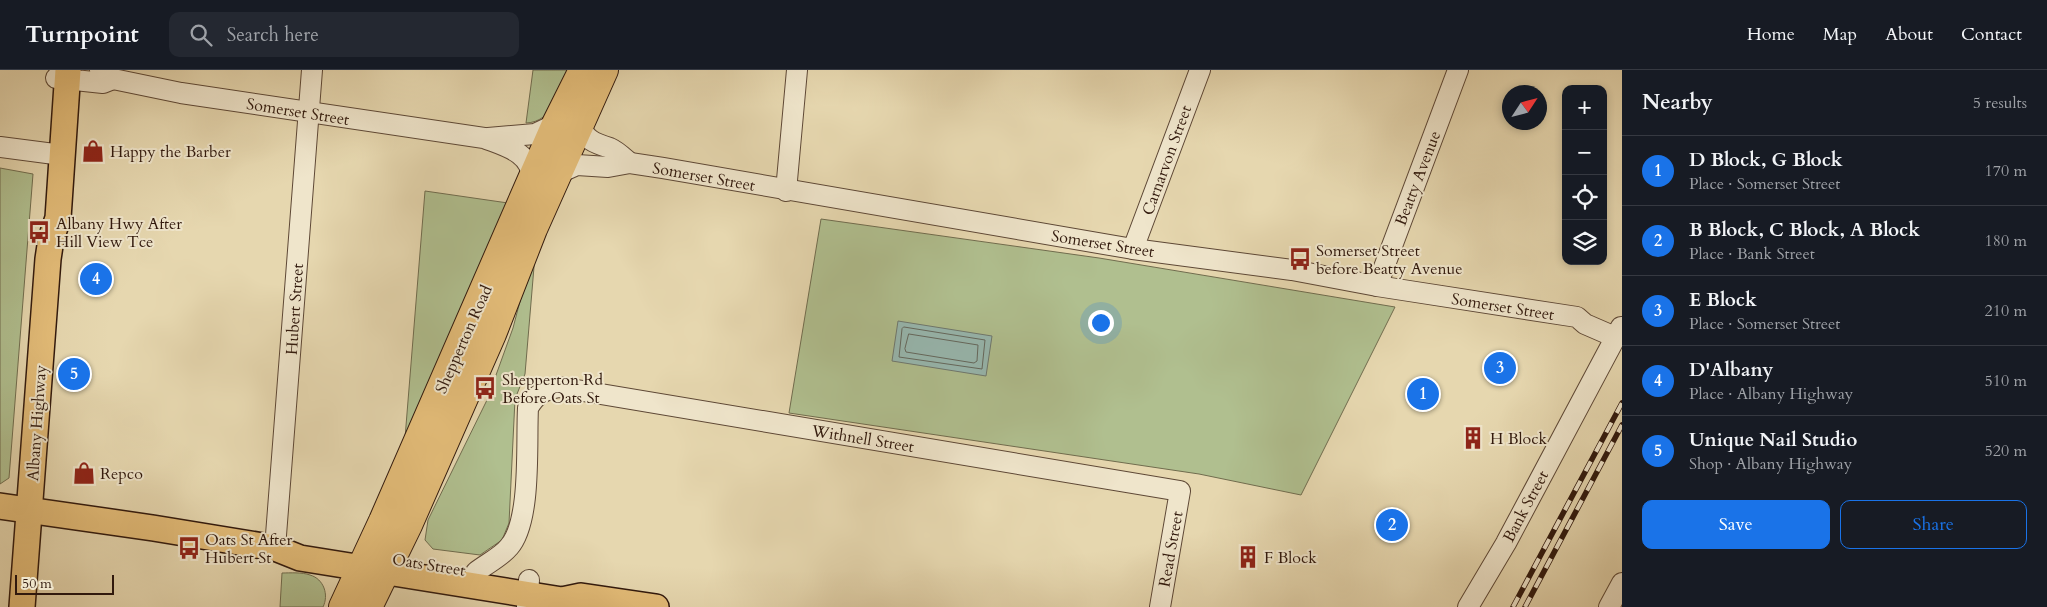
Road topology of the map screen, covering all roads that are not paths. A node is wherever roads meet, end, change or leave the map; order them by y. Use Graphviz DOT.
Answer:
graph roads {
  1 [pos="312,70"];
  2 [pos="583,70"];
  3 [pos="604,70"];
  4 [pos="797,70"];
  5 [pos="1200,70"];
  6 [pos="1458,70"];
  7 [pos="106,74"];
  8 [pos="62,75"];
  9 [pos="308,113"];
  10 [pos="568,124"];
  11 [pos="484,138"];
  12 [pos="0,147"];
  13 [pos="56,154"];
  14 [pos="630,163"];
  15 [pos="544,176"];
  16 [pos="786,191"];
  17 [pos="1133,249"];
  18 [pos="1377,286"];
  19 [pos="1620,329"];
  20 [pos="1180,491"];
  21 [pos="0,506"];
  22 [pos="29,511"];
  23 [pos="275,548"];
  24 [pos="376,563"];
  25 [pos="476,572"];
  26 [pos="1622,583"];
  27 [pos="528,594"];
  28 [pos="503,599"];
  29 [pos="22,607"];
  30 [pos="342,607"];
  31 [pos="368,607"];
  32 [pos="656,607"];
  33 [pos="1160,607"];
  34 [pos="1468,607"];
  35 [pos="1609,607"];
  1 -- 9 [label="street, Hubert Street"];
  2 -- 10 [label="highway, Shepperton Road"];
  3 -- 10 [label="highway, Shepperton Road"];
  4 -- 16 [label="street"];
  5 -- 17 [label="street, Carnarvon Street"];
  6 -- 18 [label="street, Beatty Avenue"];
  7 -- 8 [label="street, Somerset Street"];
  7 -- 9 [label="street, Somerset Street"];
  8 -- 13 [label="main road, Albany Highway"];
  9 -- 11 [label="street, Somerset Street"];
  9 -- 23 [label="street, Hubert Street"];
  10 -- 11 [label="street, Somerset Street"];
  10 -- 14 [label="street, Somerset Street"];
  10 -- 15 [label="highway, Shepperton Road"];
  11 -- 15 [label="street, Somerset Street"];
  12 -- 13 [label="street"];
  13 -- 22 [label="main road, Albany Highway"];
  14 -- 15 [label="street, Somerset Street"];
  14 -- 16 [label="street, Somerset Street"];
  15 -- 24 [label="highway, Shepperton Road"];
  16 -- 17 [label="street, Somerset Street"];
  17 -- 18 [label="street, Somerset Street"];
  18 -- 19 [label="street, Somerset Street"];
  19 -- 34 [label="street, Bank Street"];
  20 -- 25 [label="street, Withnell Street"];
  20 -- 33 [label="street, Read Street"];
  21 -- 22 [label="main road, Oats Street"];
  22 -- 23 [label="main road, Oats Street"];
  22 -- 29 [label="main road, Albany Highway"];
  23 -- 24 [label="main road, Oats Street"];
  24 -- 25 [label="main road, Oats Street"];
  24 -- 28 [label="main road, Oats Street"];
  24 -- 30 [label="highway, Shepperton Road"];
  24 -- 31 [label="highway, Shepperton Road"];
  25 -- 27 [label="main road, Oats Street"];
  26 -- 35 [label="street"];
  27 -- 28 [label="main road, Oats Street"];
  27 -- 32 [label="main road, Oats Street"];
}
